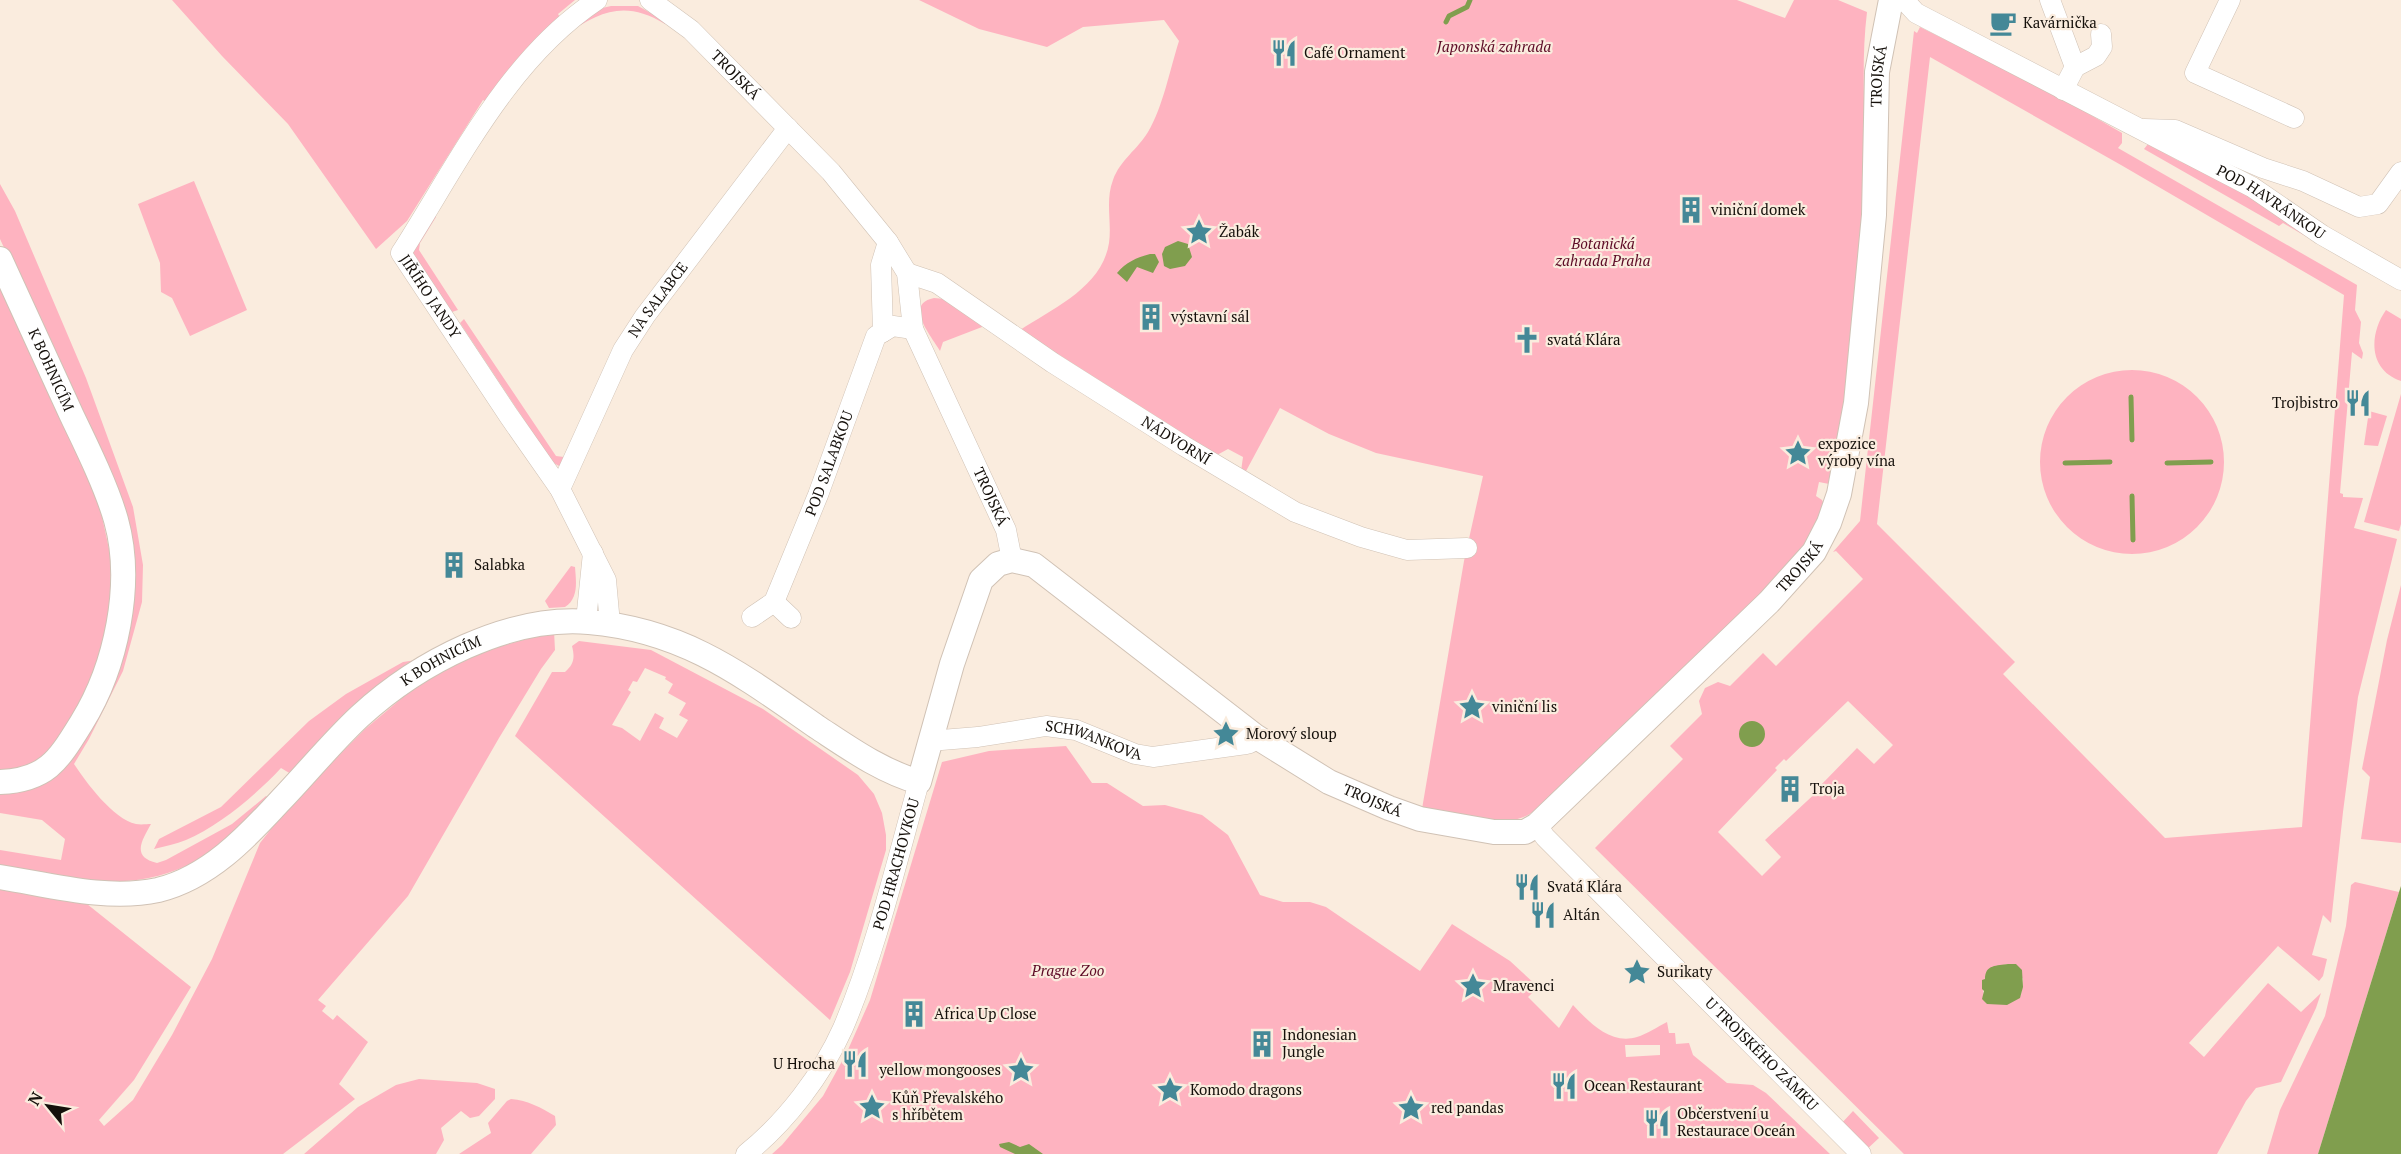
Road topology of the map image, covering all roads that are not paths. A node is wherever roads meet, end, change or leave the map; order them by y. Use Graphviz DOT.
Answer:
graph roads {
  1 [pos="597,0"];
  2 [pos="650,0"];
  3 [pos="1891,0"];
  4 [pos="1904,0"];
  5 [pos="2050,0"];
  6 [pos="2230,0"];
  7 [pos="2101,34"];
  8 [pos="2075,67"];
  9 [pos="2063,90"];
  10 [pos="2294,118"];
  11 [pos="788,129"];
  12 [pos="2138,129"];
  13 [pos="2401,172"];
  14 [pos="888,242"];
  15 [pos="0,259"];
  16 [pos="907,273"];
  17 [pos="2401,280"];
  18 [pos="913,329"];
  19 [pos="883,332"];
  20 [pos="560,489"];
  21 [pos="1467,548"];
  22 [pos="1012,560"];
  23 [pos="774,602"];
  24 [pos="752,617"];
  25 [pos="790,618"];
  26 [pos="598,623"];
  27 [pos="1255,736"];
  28 [pos="929,741"];
  29 [pos="0,782"];
  30 [pos="919,782"];
  31 [pos="1537,825"];
  32 [pos="0,877"];
  33 [pos="746,1154"];
  34 [pos="1861,1154"];
  1 -- 20 [label="street, JIŘÍHO JANDY"];
  2 -- 11 [label="street, TROJSKÁ"];
  3 -- 31 [label="street, TROJSKÁ"];
  4 -- 9 [label="street, POD HAVRÁNKOU"];
  5 -- 8 [label="street"];
  6 -- 10 [label="street"];
  7 -- 8 [label="street"];
  8 -- 9 [label="street"];
  9 -- 12 [label="street, POD HAVRÁNKOU"];
  11 -- 14 [label="street, TROJSKÁ"];
  11 -- 20 [label="street, NA SALABCE"];
  12 -- 13 [label="street, POD HAVRÁNKOU"];
  12 -- 17 [label="street, POD HAVRÁNKOU"];
  14 -- 16 [label="street, TROJSKÁ"];
  14 -- 19 [label="street"];
  15 -- 29 [label="street, K BOHNICÍM"];
  16 -- 18 [label="street, TROJSKÁ"];
  16 -- 21 [label="street, NÁDVORNÍ"];
  18 -- 19 [label="street"];
  18 -- 22 [label="street, TROJSKÁ"];
  19 -- 23 [label="street, POD SALABKOU"];
  20 -- 26 [label="street, JIŘÍHO JANDY"];
  22 -- 27 [label="street, TROJSKÁ"];
  22 -- 28 [label="street, POD HRACHOVKOU"];
  23 -- 24 [label="street"];
  23 -- 25 [label="street"];
  26 -- 30 [label="street, K BOHNICÍM"];
  26 -- 32 [label="street, K BOHNICÍM"];
  27 -- 28 [label="street, SCHWANKOVA"];
  27 -- 31 [label="street, TROJSKÁ"];
  28 -- 30 [label="street, POD HRACHOVKOU"];
  30 -- 33 [label="street, POD HRACHOVKOU"];
  31 -- 34 [label="street, U TROJSKÉHO ZÁMKU"];
}
